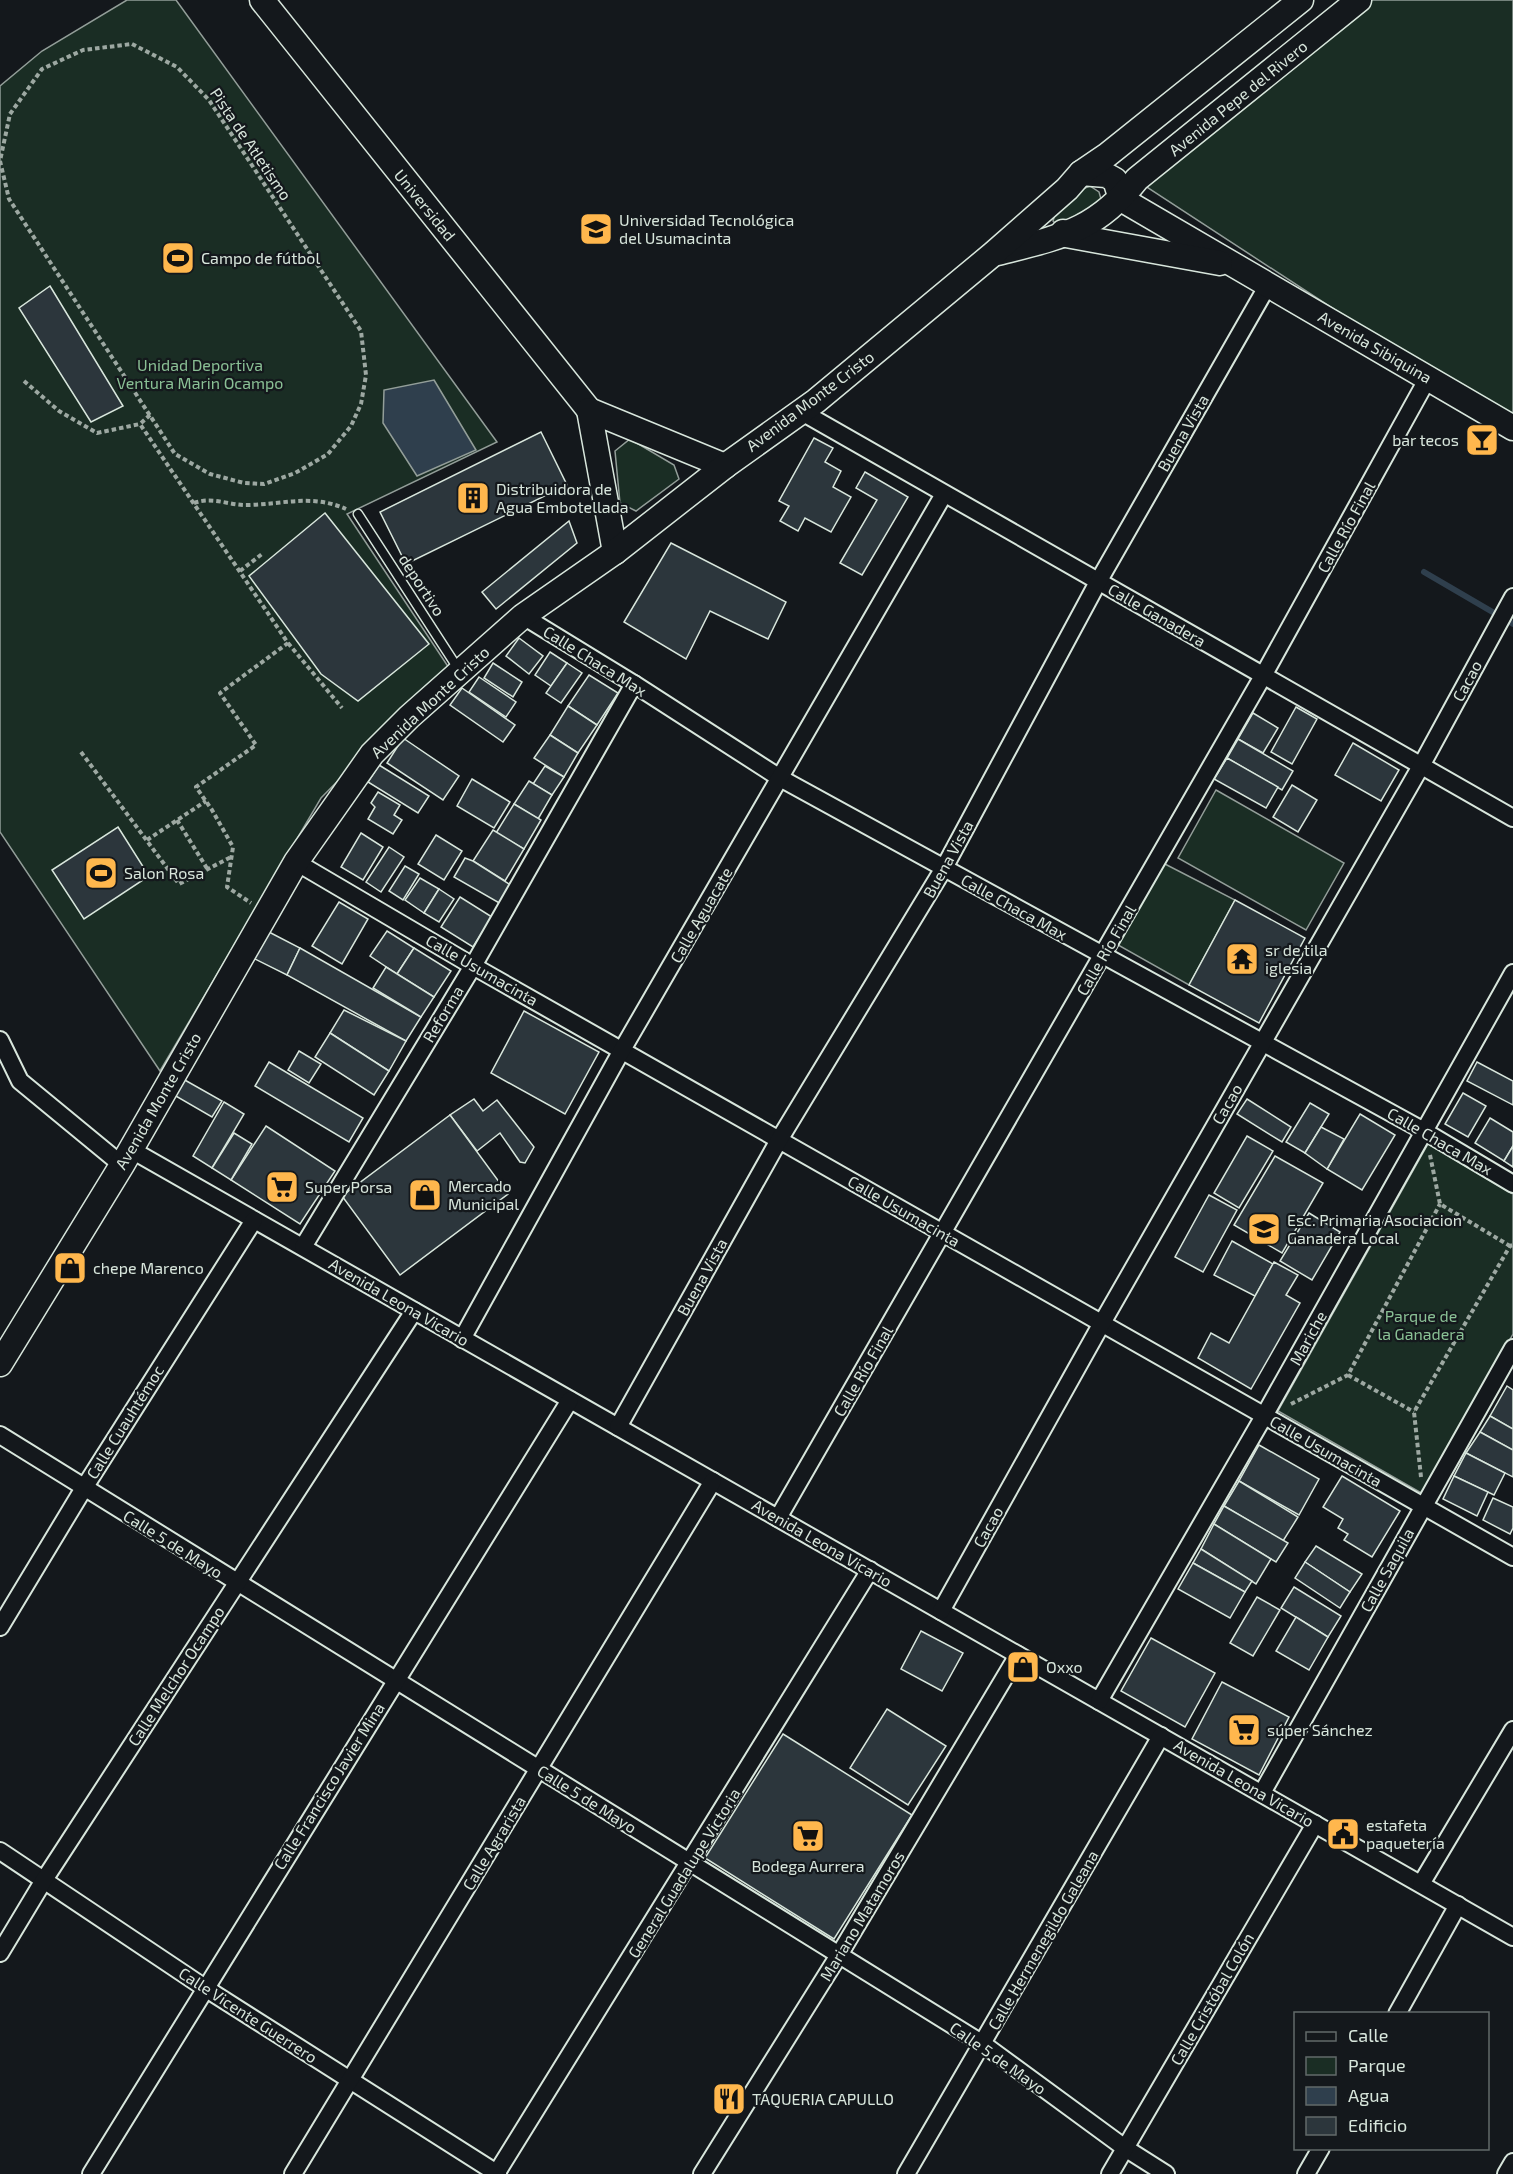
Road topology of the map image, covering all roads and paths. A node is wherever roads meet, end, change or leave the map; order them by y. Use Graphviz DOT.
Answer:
graph roads {
  1 [pos="262,0"];
  2 [pos="1301,0"];
  3 [pos="1359,0"];
  4 [pos="1081,173"];
  5 [pos="1121,199"];
  6 [pos="1047,206"];
  7 [pos="1066,235"];
  8 [pos="993,254"];
  9 [pos="1238,267"];
  10 [pos="1268,285"];
  11 [pos="1428,378"];
  12 [pos="24,381"];
  13 [pos="588,410"];
  14 [pos="802,412"];
  15 [pos="150,415"];
  16 [pos="140,424"];
  17 [pos="1513,428"];
  18 [pos="725,466"];
  19 [pos="944,494"];
  20 [pos="194,503"];
  21 [pos="358,514"];
  22 [pos="615,552"];
  23 [pos="262,554"];
  24 [pos="240,571"];
  25 [pos="1098,582"];
  26 [pos="1513,597"];
  27 [pos="523,616"];
  28 [pos="288,643"];
  29 [pos="460,673"];
  30 [pos="1263,676"];
  31 [pos="634,684"];
  32 [pos="342,708"];
  33 [pos="81,752"];
  34 [pos="1421,766"];
  35 [pos="780,778"];
  36 [pos="206,801"];
  37 [pos="1513,818"];
  38 [pos="177,820"];
  39 [pos="147,840"];
  40 [pos="232,857"];
  41 [pos="296,862"];
  42 [pos="944,868"];
  43 [pos="208,870"];
  44 [pos="267,914"];
  45 [pos="1103,955"];
  46 [pos="472,966"];
  47 [pos="1513,974"];
  48 [pos="0,1040"];
  49 [pos="1263,1042"];
  50 [pos="622,1050"];
  51 [pos="1424,1131"];
  52 [pos="779,1140"];
  53 [pos="126,1157"];
  54 [pos="1513,1184"];
  55 [pos="1440,1204"];
  56 [pos="254,1220"];
  57 [pos="943,1233"];
  58 [pos="1512,1246"];
  59 [pos="303,1247"];
  60 [pos="414,1311"];
  61 [pos="1102,1323"];
  62 [pos="462,1338"];
  63 [pos="1513,1348"];
  64 [pos="0,1365"];
  65 [pos="1348,1375"];
  66 [pos="570,1400"];
  67 [pos="1414,1412"];
  68 [pos="1264,1416"];
  69 [pos="618,1427"];
  70 [pos="0,1435"];
  71 [pos="714,1481"];
  72 [pos="84,1488"];
  73 [pos="1423,1506"];
  74 [pos="778,1518"];
  75 [pos="1513,1557"];
  76 [pos="870,1570"];
  77 [pos="236,1582"];
  78 [pos="941,1611"];
  79 [pos="0,1627"];
  80 [pos="1018,1655"];
  81 [pos="395,1680"];
  82 [pos="1099,1701"];
  83 [pos="1513,1730"];
  84 [pos="1161,1736"];
  85 [pos="538,1769"];
  86 [pos="1262,1793"];
  87 [pos="1315,1824"];
  88 [pos="0,1851"];
  89 [pos="690,1863"];
  90 [pos="44,1880"];
  91 [pos="1421,1884"];
  92 [pos="1458,1905"];
  93 [pos="1513,1937"];
  94 [pos="0,1953"];
  95 [pos="839,1955"];
  96 [pos="205,1988"];
  97 [pos="1398,2012"];
  98 [pos="983,2044"];
  99 [pos="350,2080"];
  100 [pos="1125,2148"];
  101 [pos="1320,2150"];
  102 [pos="1513,2162"];
  103 [pos="91,2174"];
  104 [pos="293,2174"];
  105 [pos="497,2174"];
  106 [pos="702,2174"];
  107 [pos="906,2174"];
  108 [pos="1110,2174"];
  109 [pos="1166,2174"];
  110 [pos="1306,2174"];
  111 [pos="1506,2174"];
  1 -- 13 [label="main road, Universidad"];
  2 -- 4 [label="main road"];
  3 -- 5 [label="main road, Avenida Pepe del Rivero"];
  4 -- 5 [label="main road"];
  4 -- 6 [label="main road, Avenida Monte Cristo"];
  5 -- 7 [label="main road, Avenida Pepe del Rivero"];
  5 -- 9 [label="main road, Avenida Sibiquina"];
  6 -- 7 [label="main road"];
  6 -- 8 [label="main road, Avenida Monte Cristo"];
  7 -- 8 [label="main road"];
  7 -- 9 [label="main road, Avenida Sibiquina"];
  8 -- 14 [label="main road, Avenida Monte Cristo"];
  9 -- 10 [label="main road, Avenida Sibiquina"];
  10 -- 11 [label="main road, Avenida Sibiquina"];
  10 -- 25 [label="street, Buena Vista"];
  11 -- 17 [label="main road, Avenida Sibiquina"];
  11 -- 30 [label="street, Calle Río Final"];
  12 -- 16 [label="path"];
  13 -- 18 [label="main road"];
  13 -- 22 [label="main road"];
  14 -- 18 [label="main road, Avenida Monte Cristo"];
  14 -- 19 [label="street, Calle Ganadera"];
  15 -- 15 [label="path, Pista de Atletismo"];
  15 -- 16 [label="path"];
  16 -- 20 [label="path"];
  18 -- 22 [label="main road, Avenida Monte Cristo"];
  19 -- 25 [label="street, Calle Ganadera"];
  19 -- 35 [label="street, Calle Aguacate"];
  20 -- 21 [label="path"];
  20 -- 24 [label="path"];
  21 -- 29 [label="lane, deportivo"];
  22 -- 27 [label="main road, Avenida Monte Cristo"];
  23 -- 24 [label="path"];
  24 -- 28 [label="path"];
  25 -- 30 [label="street, Calle Ganadera"];
  25 -- 42 [label="street, Buena Vista"];
  26 -- 34 [label="street, Cacao"];
  27 -- 29 [label="main road, Avenida Monte Cristo"];
  27 -- 31 [label="street, Calle Chaca Max"];
  28 -- 32 [label="path"];
  28 -- 36 [label="path"];
  29 -- 41 [label="main road, Avenida Monte Cristo"];
  30 -- 34 [label="street, Calle Ganadera"];
  30 -- 45 [label="street, Calle Río Final"];
  31 -- 35 [label="street, Calle Chaca Max"];
  31 -- 46 [label="street, Reforma"];
  33 -- 39 [label="path"];
  34 -- 37 [label="street, Calle Ganadera"];
  34 -- 49 [label="street, Cacao"];
  35 -- 42 [label="street, Calle Chaca Max"];
  35 -- 50 [label="street, Calle Aguacate"];
  36 -- 38 [label="path"];
  36 -- 40 [label="path"];
  38 -- 39 [label="path"];
  38 -- 43 [label="path"];
  39 -- 43 [label="path"];
  40 -- 43 [label="path"];
  40 -- 44 [label="path"];
  41 -- 44 [label="main road, Avenida Monte Cristo"];
  41 -- 46 [label="street, Calle Usumacinta"];
  42 -- 45 [label="street, Calle Chaca Max"];
  42 -- 52 [label="street, Buena Vista"];
  44 -- 53 [label="main road, Avenida Monte Cristo"];
  45 -- 49 [label="street, Calle Chaca Max"];
  45 -- 57 [label="street, Calle Río Final"];
  46 -- 50 [label="street, Calle Usumacinta"];
  46 -- 59 [label="street, Reforma"];
  47 -- 51 [label="street, Mariche"];
  48 -- 53 [label="street, Avenida Leona Vicario"];
  49 -- 51 [label="street, Calle Chaca Max"];
  49 -- 61 [label="street, Cacao"];
  50 -- 52 [label="street, Calle Usumacinta"];
  50 -- 62 [label="street, Calle Aguacate"];
  51 -- 54 [label="street, Calle Chaca Max"];
  51 -- 55 [label="path"];
  51 -- 68 [label="street, Mariche"];
  52 -- 57 [label="street, Calle Usumacinta"];
  52 -- 69 [label="street, Buena Vista"];
  53 -- 56 [label="street, Avenida Leona Vicario"];
  53 -- 64 [label="main road, Avenida Monte Cristo"];
  55 -- 58 [label="path"];
  55 -- 65 [label="path"];
  56 -- 59 [label="street, Avenida Leona Vicario"];
  56 -- 72 [label="street, Calle Cuauhtémoc"];
  57 -- 61 [label="street, Calle Usumacinta"];
  57 -- 74 [label="street, Calle Río Final"];
  58 -- 67 [label="path"];
  59 -- 60 [label="street, Avenida Leona Vicario"];
  60 -- 62 [label="street, Avenida Leona Vicario"];
  60 -- 77 [label="street, Calle Melchor Ocampo"];
  61 -- 68 [label="street, Calle Usumacinta"];
  61 -- 78 [label="street, Cacao"];
  62 -- 66 [label="street, Avenida Leona Vicario"];
  63 -- 73 [label="street, Calle Saquila"];
  65 -- 67 [label="path"];
  65 -- 68 [label="path"];
  66 -- 69 [label="street, Avenida Leona Vicario"];
  66 -- 81 [label="street, Calle Francisco Javier Mina"];
  67 -- 73 [label="path"];
  68 -- 73 [label="street, Calle Usumacinta"];
  68 -- 82 [label="street, Mariche"];
  69 -- 71 [label="street, Avenida Leona Vicario"];
  70 -- 72 [label="street, Calle 5 de Mayo"];
  71 -- 74 [label="street, Avenida Leona Vicario"];
  71 -- 85 [label="street, Calle Agrarista"];
  72 -- 77 [label="street, Calle 5 de Mayo"];
  72 -- 79 [label="street, Calle Cuauhtémoc"];
  73 -- 75 [label="street, Calle Usumacinta"];
  73 -- 86 [label="street, Calle Saquila"];
  74 -- 76 [label="street, Avenida Leona Vicario"];
  76 -- 78 [label="street, Avenida Leona Vicario"];
  76 -- 89 [label="street, General Guadalupe Victoria"];
  77 -- 81 [label="street, Calle 5 de Mayo"];
  77 -- 90 [label="street, Calle Melchor Ocampo"];
  78 -- 80 [label="street, Avenida Leona Vicario"];
  80 -- 82 [label="street, Avenida Leona Vicario"];
  80 -- 95 [label="street, Mariano Matamoros"];
  81 -- 85 [label="street, Calle 5 de Mayo"];
  81 -- 96 [label="street, Calle Francisco Javier Mina"];
  82 -- 84 [label="street, Avenida Leona Vicario"];
  83 -- 91 [label="street"];
  84 -- 86 [label="street, Avenida Leona Vicario"];
  84 -- 98 [label="street, Calle Hermenegildo Galeana"];
  85 -- 89 [label="street, Calle 5 de Mayo"];
  85 -- 99 [label="street, Calle Agrarista"];
  86 -- 87 [label="street, Avenida Leona Vicario"];
  87 -- 91 [label="street, Avenida Leona Vicario"];
  87 -- 100 [label="street, Calle Cristóbal Colón"];
  88 -- 90 [label="street, Calle Vicente Guerrero"];
  89 -- 95 [label="street, Calle 5 de Mayo"];
  89 -- 105 [label="street, General Guadalupe Victoria"];
  90 -- 94 [label="street, Calle Melchor Ocampo"];
  90 -- 96 [label="street, Calle Vicente Guerrero"];
  91 -- 92 [label="street, Avenida Leona Vicario"];
  92 -- 93 [label="street, Avenida Leona Vicario"];
  92 -- 97 [label="street"];
  95 -- 98 [label="street, Calle 5 de Mayo"];
  95 -- 106 [label="street, Mariano Matamoros"];
  96 -- 99 [label="street, Calle Vicente Guerrero"];
  96 -- 103 [label="street, Calle Francisco Javier Mina"];
  98 -- 100 [label="street, Calle 5 de Mayo"];
  98 -- 107 [label="street, Calle Hermenegildo Galeana"];
  99 -- 104 [label="street, Calle Agrarista"];
  99 -- 105 [label="street, Calle Vicente Guerrero"];
  100 -- 108 [label="street, Calle Cristóbal Colón"];
  100 -- 109 [label="street, Calle 5 de Mayo"];
  101 -- 110 [label="street"];
  102 -- 111 [label="street"];
}
